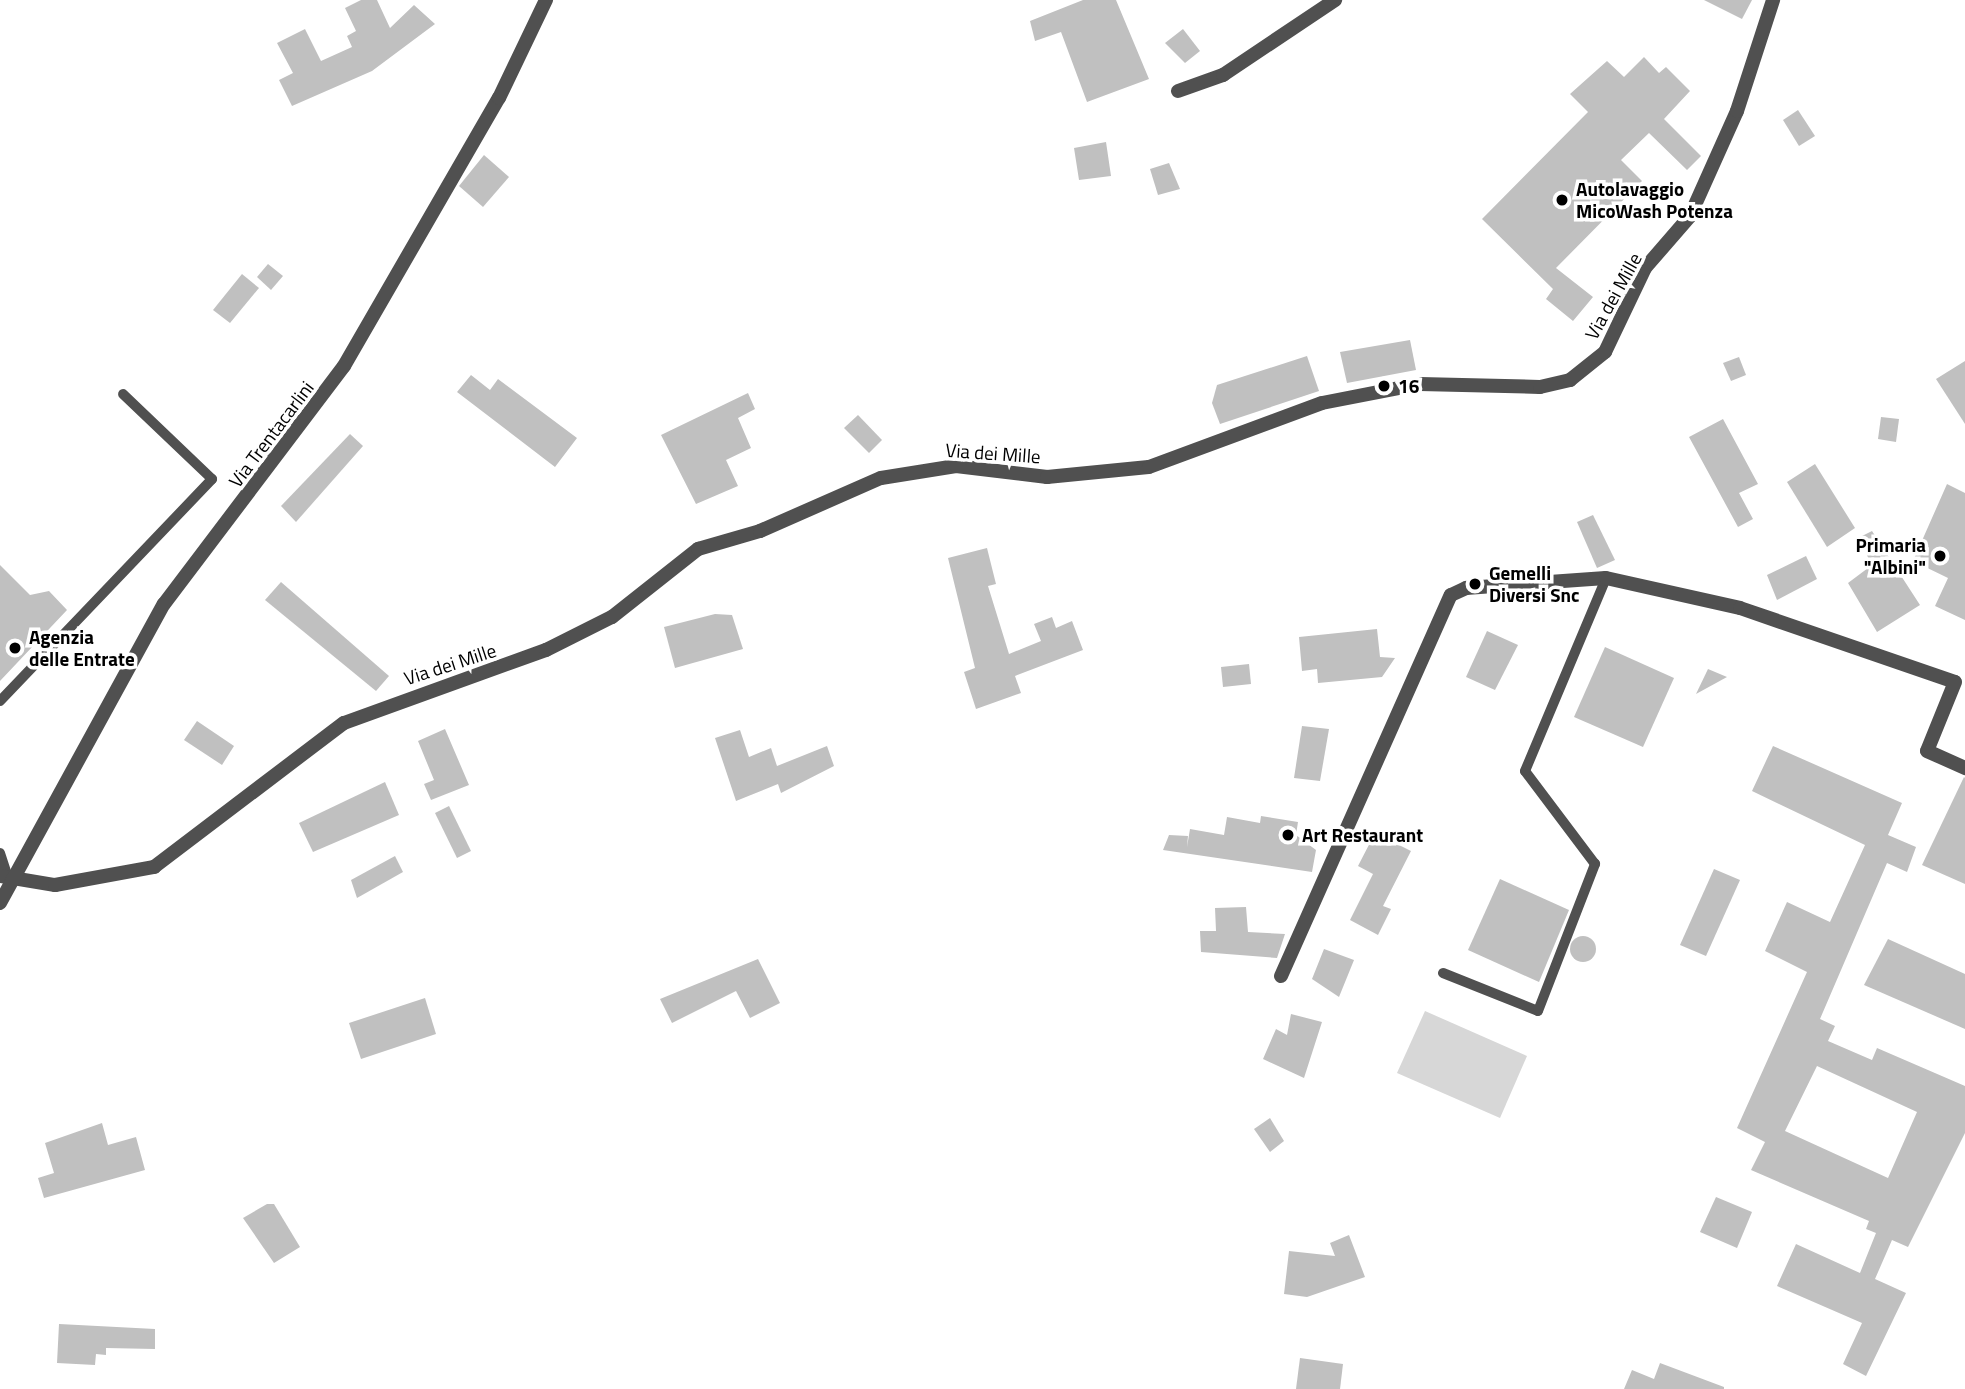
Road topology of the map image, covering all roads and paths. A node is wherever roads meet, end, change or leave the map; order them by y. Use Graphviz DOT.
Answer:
graph roads {
  1 [pos="546,0"];
  2 [pos="1335,0"];
  3 [pos="1773,0"];
  4 [pos="1178,91"];
  5 [pos="123,394"];
  6 [pos="1606,578"];
  7 [pos="1960,684"];
  8 [pos="0,701"];
  9 [pos="1965,768"];
  10 [pos="0,853"];
  11 [pos="5,878"];
  12 [pos="0,903"];
  13 [pos="1443,973"];
  14 [pos="1281,976"];
  1 -- 11 [label="street, Via Trentacarlini"];
  2 -- 4 [label="street"];
  3 -- 11 [label="street, Via dei Mille"];
  5 -- 8 [label="lane"];
  6 -- 7 [label="street"];
  6 -- 13 [label="lane"];
  6 -- 14 [label="street"];
  7 -- 9 [label="street"];
  10 -- 11 [label="lane"];
  11 -- 12 [label="street"];
}
